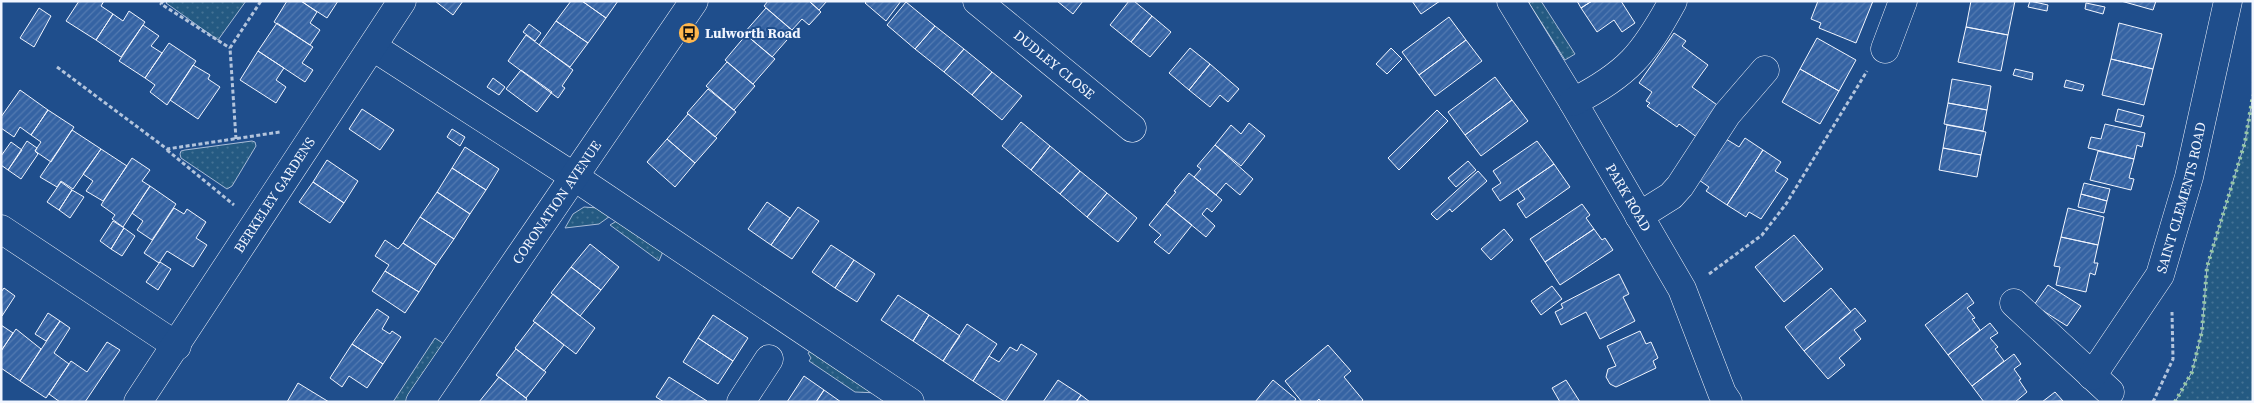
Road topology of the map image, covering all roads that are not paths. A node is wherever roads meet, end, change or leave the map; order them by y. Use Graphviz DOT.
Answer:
graph roads {
  1 [pos="402,1"];
  2 [pos="694,1"];
  3 [pos="977,1"];
  4 [pos="1511,1"];
  5 [pos="1673,1"];
  6 [pos="1903,1"];
  7 [pos="2228,1"];
  8 [pos="373,47"];
  9 [pos="1885,48"];
  10 [pos="1764,70"];
  11 [pos="1573,102"];
  12 [pos="1132,128"];
  13 [pos="573,176"];
  14 [pos="1639,216"];
  15 [pos="1,229"];
  16 [pos="2014,303"];
  17 [pos="177,346"];
  18 [pos="769,359"];
  19 [pos="1723,399"];
  20 [pos="138,402"];
  21 [pos="420,402"];
  22 [pos="741,402"];
  23 [pos="910,402"];
  1 -- 8 [label="street, BERKELEY GARDENS"];
  2 -- 13 [label="street, CORONATION AVENUE"];
  3 -- 12 [label="street, DUDLEY CLOSE"];
  4 -- 11 [label="street, PARK ROAD"];
  5 -- 11 [label="street"];
  6 -- 9 [label="street"];
  7 -- 16 [label="street, SAINT CLEMENTS ROAD"];
  8 -- 13 [label="street"];
  8 -- 17 [label="street, BERKELEY GARDENS"];
  10 -- 14 [label="street"];
  11 -- 14 [label="street, PARK ROAD"];
  13 -- 21 [label="street, CORONATION AVENUE"];
  13 -- 23 [label="street"];
  14 -- 19 [label="street, PARK ROAD"];
  15 -- 17 [label="street"];
  17 -- 20 [label="street, BERKELEY GARDENS"];
  18 -- 22 [label="street"];
}
